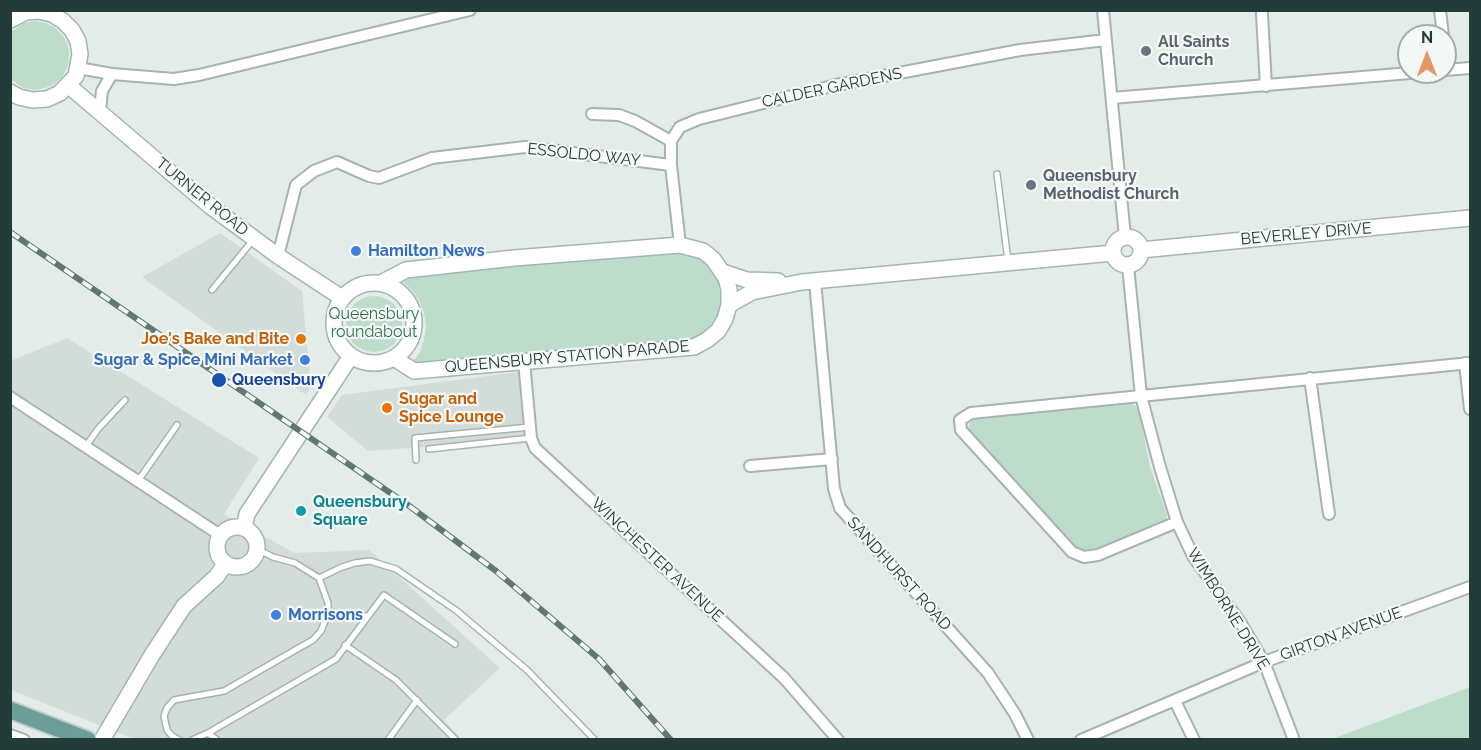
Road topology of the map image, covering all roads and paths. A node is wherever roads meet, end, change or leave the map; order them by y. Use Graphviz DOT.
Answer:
graph roads {
  1 [pos="470,10"];
  2 [pos="1103,10"];
  3 [pos="52,12"];
  4 [pos="1262,14"];
  5 [pos="10,20"];
  6 [pos="1106,40"];
  7 [pos="78,68"];
  8 [pos="112,74"];
  9 [pos="1397,74"];
  10 [pos="69,86"];
  11 [pos="1266,86"];
  12 [pos="10,92"];
  13 [pos="1112,98"];
  14 [pos="100,111"];
  15 [pos="592,114"];
  16 [pos="671,141"];
  17 [pos="671,165"];
  18 [pos="997,174"];
  19 [pos="1470,218"];
  20 [pos="1125,237"];
  21 [pos="254,239"];
  22 [pos="680,245"];
  23 [pos="1141,250"];
  24 [pos="1113,252"];
  25 [pos="278,256"];
  26 [pos="1008,263"];
  27 [pos="1128,266"];
  28 [pos="723,272"];
  29 [pos="808,281"];
  30 [pos="381,283"];
  31 [pos="212,290"];
  32 [pos="342,298"];
  33 [pos="729,305"];
  34 [pos="351,356"];
  35 [pos="394,358"];
  36 [pos="524,361"];
  37 [pos="1468,363"];
  38 [pos="1310,378"];
  39 [pos="1141,396"];
  40 [pos="10,397"];
  41 [pos="125,400"];
  42 [pos="1470,409"];
  43 [pos="177,425"];
  44 [pos="530,432"];
  45 [pos="86,446"];
  46 [pos="429,449"];
  47 [pos="832,459"];
  48 [pos="416,460"];
  49 [pos="750,466"];
  50 [pos="138,481"];
  51 [pos="1329,513"];
  52 [pos="1177,522"];
  53 [pos="243,528"];
  54 [pos="220,535"];
  55 [pos="257,549"];
  56 [pos="225,564"];
  57 [pos="319,578"];
  58 [pos="1470,587"];
  59 [pos="328,613"];
  60 [pos="367,616"];
  61 [pos="455,644"];
  62 [pos="345,645"];
  63 [pos="1264,662"];
  64 [pos="417,700"];
  65 [pos="1175,701"];
  66 [pos="10,710"];
  67 [pos="208,733"];
  68 [pos="10,735"];
  69 [pos="24,740"];
  70 [pos="88,740"];
  71 [pos="102,740"];
  72 [pos="179,740"];
  73 [pos="192,740"];
  74 [pos="217,740"];
  75 [pos="388,740"];
  76 [pos="456,740"];
  77 [pos="595,740"];
  78 [pos="838,740"];
  79 [pos="1028,740"];
  80 [pos="1081,740"];
  81 [pos="1194,740"];
  82 [pos="1294,740"];
  1 -- 8 [label="street"];
  2 -- 6 [label="street"];
  3 -- 5 [label="street"];
  3 -- 7 [label="street"];
  4 -- 11 [label="street"];
  6 -- 13 [label="street"];
  6 -- 16 [label="street, CALDER GARDENS"];
  7 -- 8 [label="street"];
  7 -- 10 [label="street"];
  8 -- 14 [label="street"];
  9 -- 11 [label="street"];
  10 -- 12 [label="street"];
  10 -- 14 [label="street, TURNER ROAD"];
  11 -- 13 [label="street"];
  13 -- 20 [label="street"];
  14 -- 21 [label="street, TURNER ROAD"];
  15 -- 16 [label="street"];
  16 -- 17 [label="street"];
  17 -- 22 [label="street"];
  17 -- 25 [label="street, ESSOLDO WAY"];
  18 -- 26 [label="lane"];
  19 -- 23 [label="street, BEVERLEY DRIVE"];
  20 -- 23 [label="street"];
  20 -- 24 [label="street"];
  21 -- 25 [label="street, TURNER ROAD"];
  21 -- 31 [label="lane"];
  22 -- 28 [label="street"];
  22 -- 30 [label="street"];
  23 -- 27 [label="street"];
  24 -- 26 [label="street"];
  24 -- 27 [label="street"];
  25 -- 32 [label="street, TURNER ROAD"];
  26 -- 29 [label="street"];
  27 -- 39 [label="street, WIMBORNE DRIVE"];
  28 -- 29 [label="street"];
  28 -- 33 [label="street"];
  29 -- 33 [label="street"];
  29 -- 47 [label="street, SANDHURST ROAD"];
  30 -- 32 [label="street"];
  30 -- 35 [label="street"];
  32 -- 34 [label="street"];
  33 -- 36 [label="street, QUEENSBURY STATION PARADE"];
  34 -- 35 [label="street"];
  34 -- 53 [label="street"];
  35 -- 36 [label="street, QUEENSBURY STATION PARADE"];
  36 -- 44 [label="street"];
  37 -- 38 [label="street"];
  37 -- 42 [label="street"];
  38 -- 39 [label="street"];
  38 -- 51 [label="street"];
  39 -- 52 [label="street, WIMBORNE DRIVE"];
  39 -- 52 [label="street"];
  40 -- 45 [label="street"];
  41 -- 45 [label="lane"];
  43 -- 50 [label="lane"];
  44 -- 46 [label="lane"];
  44 -- 48 [label="lane"];
  44 -- 78 [label="street, WINCHESTER AVENUE"];
  45 -- 50 [label="street"];
  47 -- 49 [label="street"];
  47 -- 79 [label="street, SANDHURST ROAD"];
  50 -- 54 [label="street"];
  52 -- 63 [label="street, WIMBORNE DRIVE"];
  53 -- 54 [label="street"];
  53 -- 55 [label="street"];
  54 -- 56 [label="street"];
  55 -- 56 [label="street"];
  55 -- 57 [label="lane"];
  56 -- 71 [label="street"];
  57 -- 59 [label="lane"];
  57 -- 77 [label="lane"];
  58 -- 63 [label="street, GIRTON AVENUE"];
  59 -- 60 [label="lane"];
  59 -- 72 [label="lane"];
  60 -- 61 [label="lane"];
  60 -- 62 [label="lane"];
  62 -- 64 [label="lane"];
  62 -- 67 [label="lane"];
  63 -- 65 [label="street, GIRTON AVENUE"];
  63 -- 82 [label="street, WIMBORNE DRIVE"];
  64 -- 75 [label="lane"];
  64 -- 76 [label="lane"];
  65 -- 80 [label="street, GIRTON AVENUE"];
  65 -- 81 [label="street"];
  66 -- 70 [label="main road"];
  67 -- 73 [label="lane"];
  67 -- 74 [label="lane"];
  68 -- 69 [label="street"];
}
